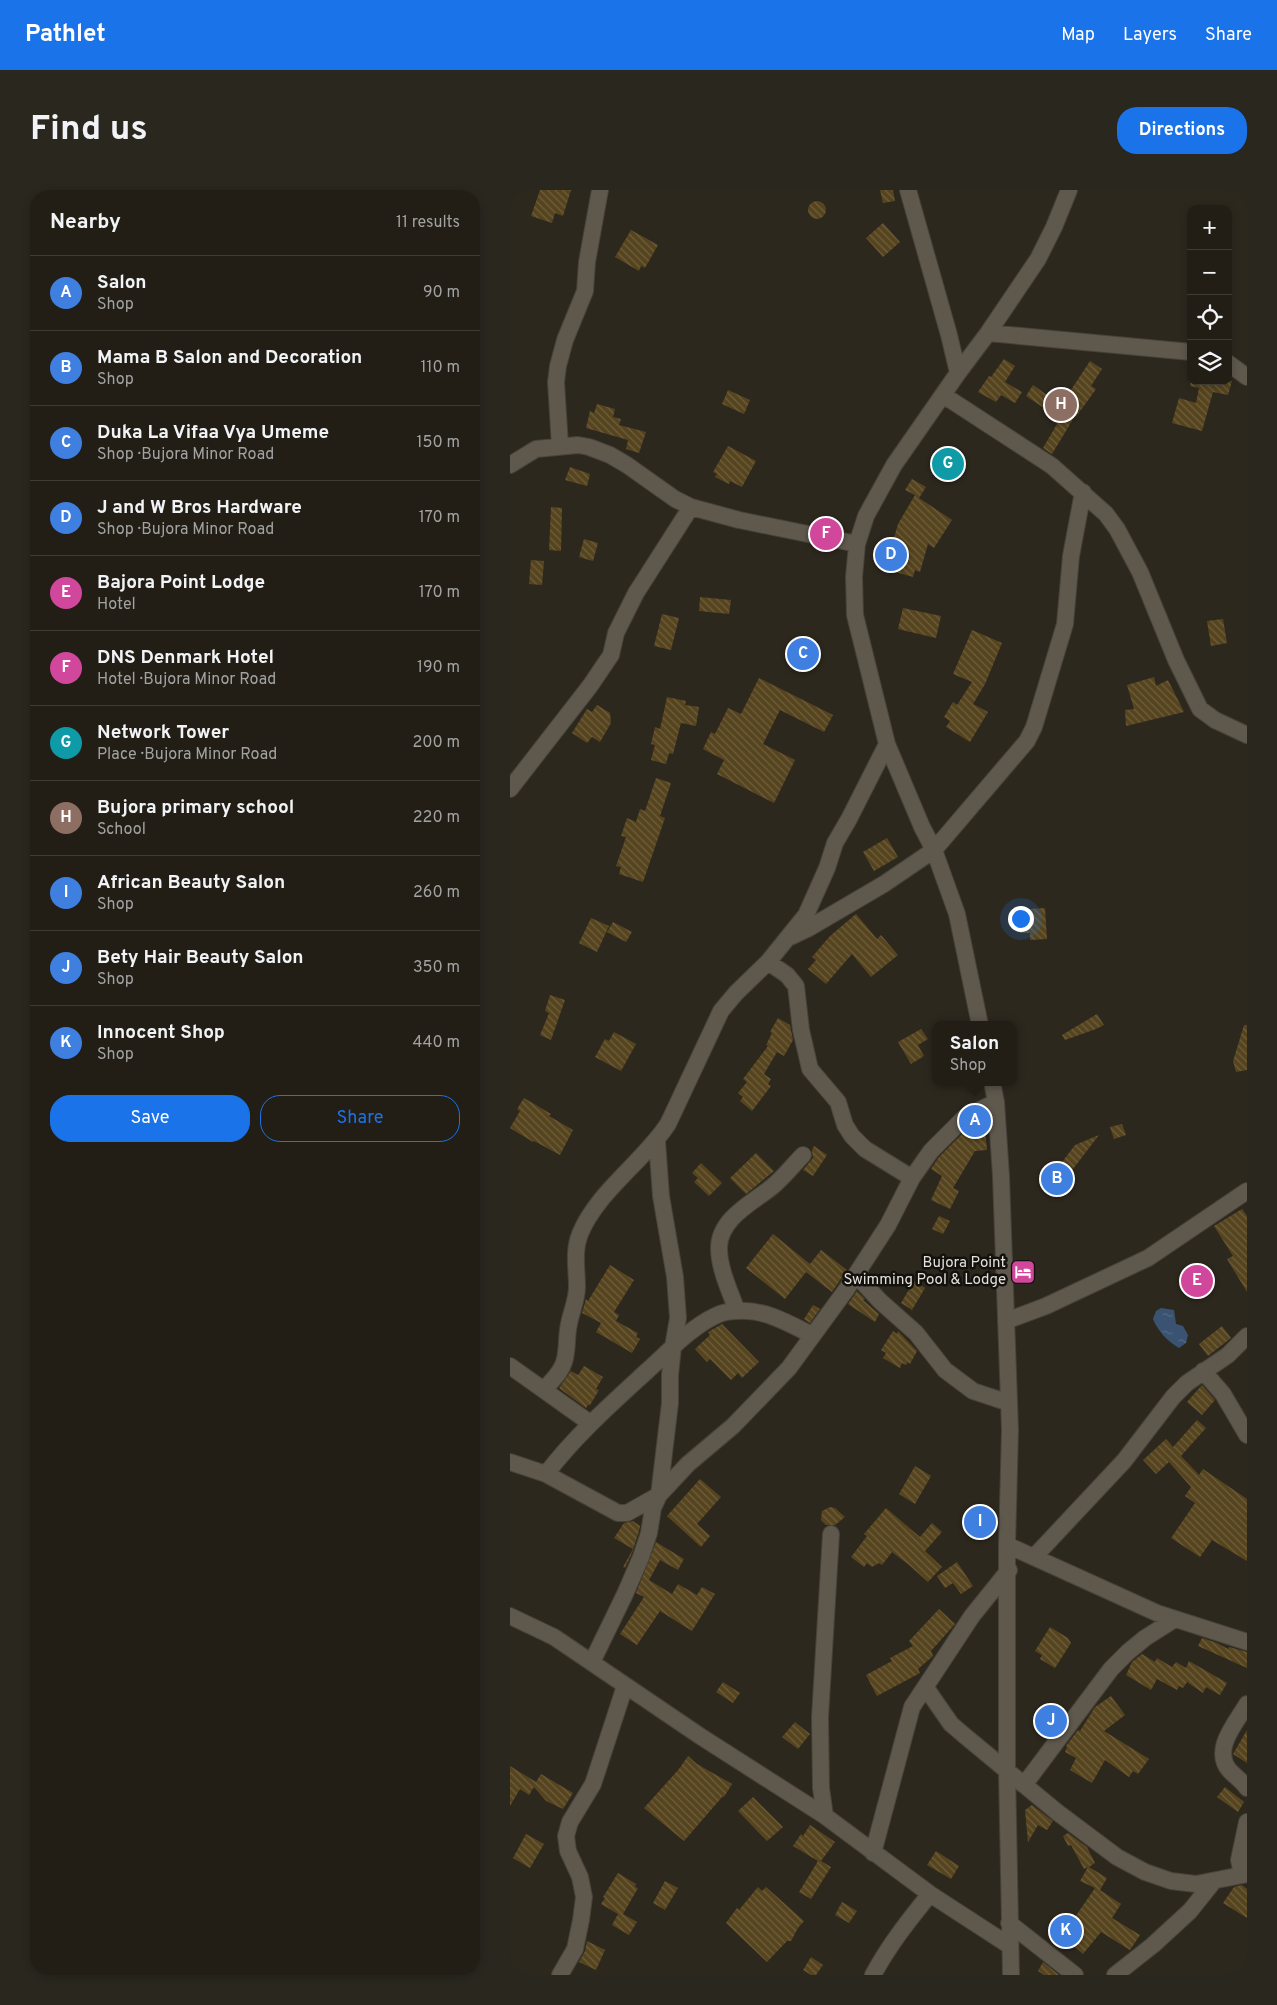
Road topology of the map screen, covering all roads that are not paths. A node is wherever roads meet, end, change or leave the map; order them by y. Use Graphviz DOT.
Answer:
graph roads {
  1 [pos="600,190"];
  2 [pos="908,190"];
  3 [pos="1069,190"];
  4 [pos="988,333"];
  5 [pos="1187,352"];
  6 [pos="1232,366"];
  7 [pos="958,373"];
  8 [pos="1247,378"];
  9 [pos="943,395"];
  10 [pos="560,446"];
  11 [pos="510,464"];
  12 [pos="1083,492"];
  13 [pos="690,508"];
  14 [pos="857,544"];
  15 [pos="1247,735"];
  16 [pos="887,744"];
  17 [pos="510,789"];
  18 [pos="934,850"];
  19 [pos="785,939"];
  20 [pos="768,962"];
  21 [pos="979,1021"];
  22 [pos="993,1086"];
  23 [pos="996,1102"];
  24 [pos="657,1141"];
  25 [pos="803,1155"];
  26 [pos="912,1178"];
  27 [pos="1247,1191"];
  28 [pos="856,1275"];
  29 [pos="737,1311"];
  30 [pos="1006,1321"];
  31 [pos="812,1335"];
  32 [pos="1247,1336"];
  33 [pos="673,1347"];
  34 [pos="510,1366"];
  35 [pos="1203,1371"];
  36 [pos="544,1390"];
  37 [pos="1008,1403"];
  38 [pos="590,1423"];
  39 [pos="1247,1434"];
  40 [pos="510,1462"];
  41 [pos="546,1474"];
  42 [pos="658,1495"];
  43 [pos="831,1534"];
  44 [pos="1008,1546"];
  45 [pos="1034,1557"];
  46 [pos="1009,1570"];
  47 [pos="510,1616"];
  48 [pos="1175,1619"];
  49 [pos="1247,1642"];
  50 [pos="592,1662"];
  51 [pos="625,1686"];
  52 [pos="926,1688"];
  53 [pos="1247,1704"];
  54 [pos="1007,1771"];
  55 [pos="1024,1784"];
  56 [pos="1247,1788"];
  57 [pos="825,1816"];
  58 [pos="1247,1822"];
  59 [pos="874,1853"];
  60 [pos="1244,1874"];
  61 [pos="1214,1881"];
  62 [pos="930,1894"];
  63 [pos="1009,1923"];
  64 [pos="1010,1946"];
  65 [pos="560,1975"];
  66 [pos="873,1975"];
  67 [pos="1011,1975"];
  68 [pos="1076,1975"];
  69 [pos="1115,1975"];
  1 -- 10 [label="street"];
  2 -- 7 [label="street"];
  3 -- 4 [label="street"];
  4 -- 5 [label="street"];
  4 -- 7 [label="street"];
  6 -- 8 [label="street"];
  7 -- 9 [label="street"];
  9 -- 12 [label="street"];
  9 -- 14 [label="street"];
  10 -- 11 [label="street"];
  10 -- 13 [label="street"];
  12 -- 15 [label="street"];
  12 -- 18 [label="street"];
  13 -- 14 [label="street"];
  13 -- 17 [label="street"];
  14 -- 16 [label="street"];
  16 -- 18 [label="street"];
  16 -- 19 [label="street"];
  18 -- 19 [label="street"];
  18 -- 21 [label="street"];
  19 -- 20 [label="street"];
  20 -- 24 [label="street"];
  20 -- 26 [label="street"];
  22 -- 23 [label="street"];
  23 -- 26 [label="street"];
  23 -- 30 [label="street"];
  24 -- 33 [label="street"];
  24 -- 36 [label="street"];
  25 -- 29 [label="street"];
  26 -- 28 [label="street"];
  27 -- 30 [label="street"];
  28 -- 31 [label="street"];
  28 -- 37 [label="street"];
  29 -- 31 [label="street"];
  29 -- 33 [label="street"];
  30 -- 37 [label="street"];
  31 -- 42 [label="street"];
  32 -- 35 [label="street"];
  33 -- 38 [label="street"];
  33 -- 42 [label="street"];
  34 -- 36 [label="street"];
  35 -- 39 [label="street"];
  35 -- 45 [label="street"];
  36 -- 38 [label="street"];
  37 -- 44 [label="street"];
  38 -- 41 [label="street"];
  40 -- 41 [label="street"];
  41 -- 42 [label="street"];
  42 -- 50 [label="street"];
  43 -- 57 [label="street"];
  44 -- 45 [label="street"];
  44 -- 46 [label="street"];
  45 -- 48 [label="street"];
  46 -- 52 [label="street"];
  46 -- 54 [label="street"];
  47 -- 50 [label="street"];
  48 -- 49 [label="street"];
  48 -- 55 [label="street"];
  50 -- 51 [label="street"];
  51 -- 57 [label="street"];
  51 -- 65 [label="street"];
  52 -- 54 [label="street"];
  52 -- 59 [label="street"];
  53 -- 56 [label="street"];
  54 -- 55 [label="street"];
  54 -- 63 [label="street"];
  55 -- 61 [label="street"];
  57 -- 59 [label="street"];
  58 -- 60 [label="street"];
  59 -- 62 [label="street"];
  60 -- 61 [label="street"];
  61 -- 69 [label="street"];
  62 -- 64 [label="street"];
  62 -- 66 [label="street"];
  63 -- 64 [label="street"];
  63 -- 68 [label="street"];
  64 -- 67 [label="street"];
}
